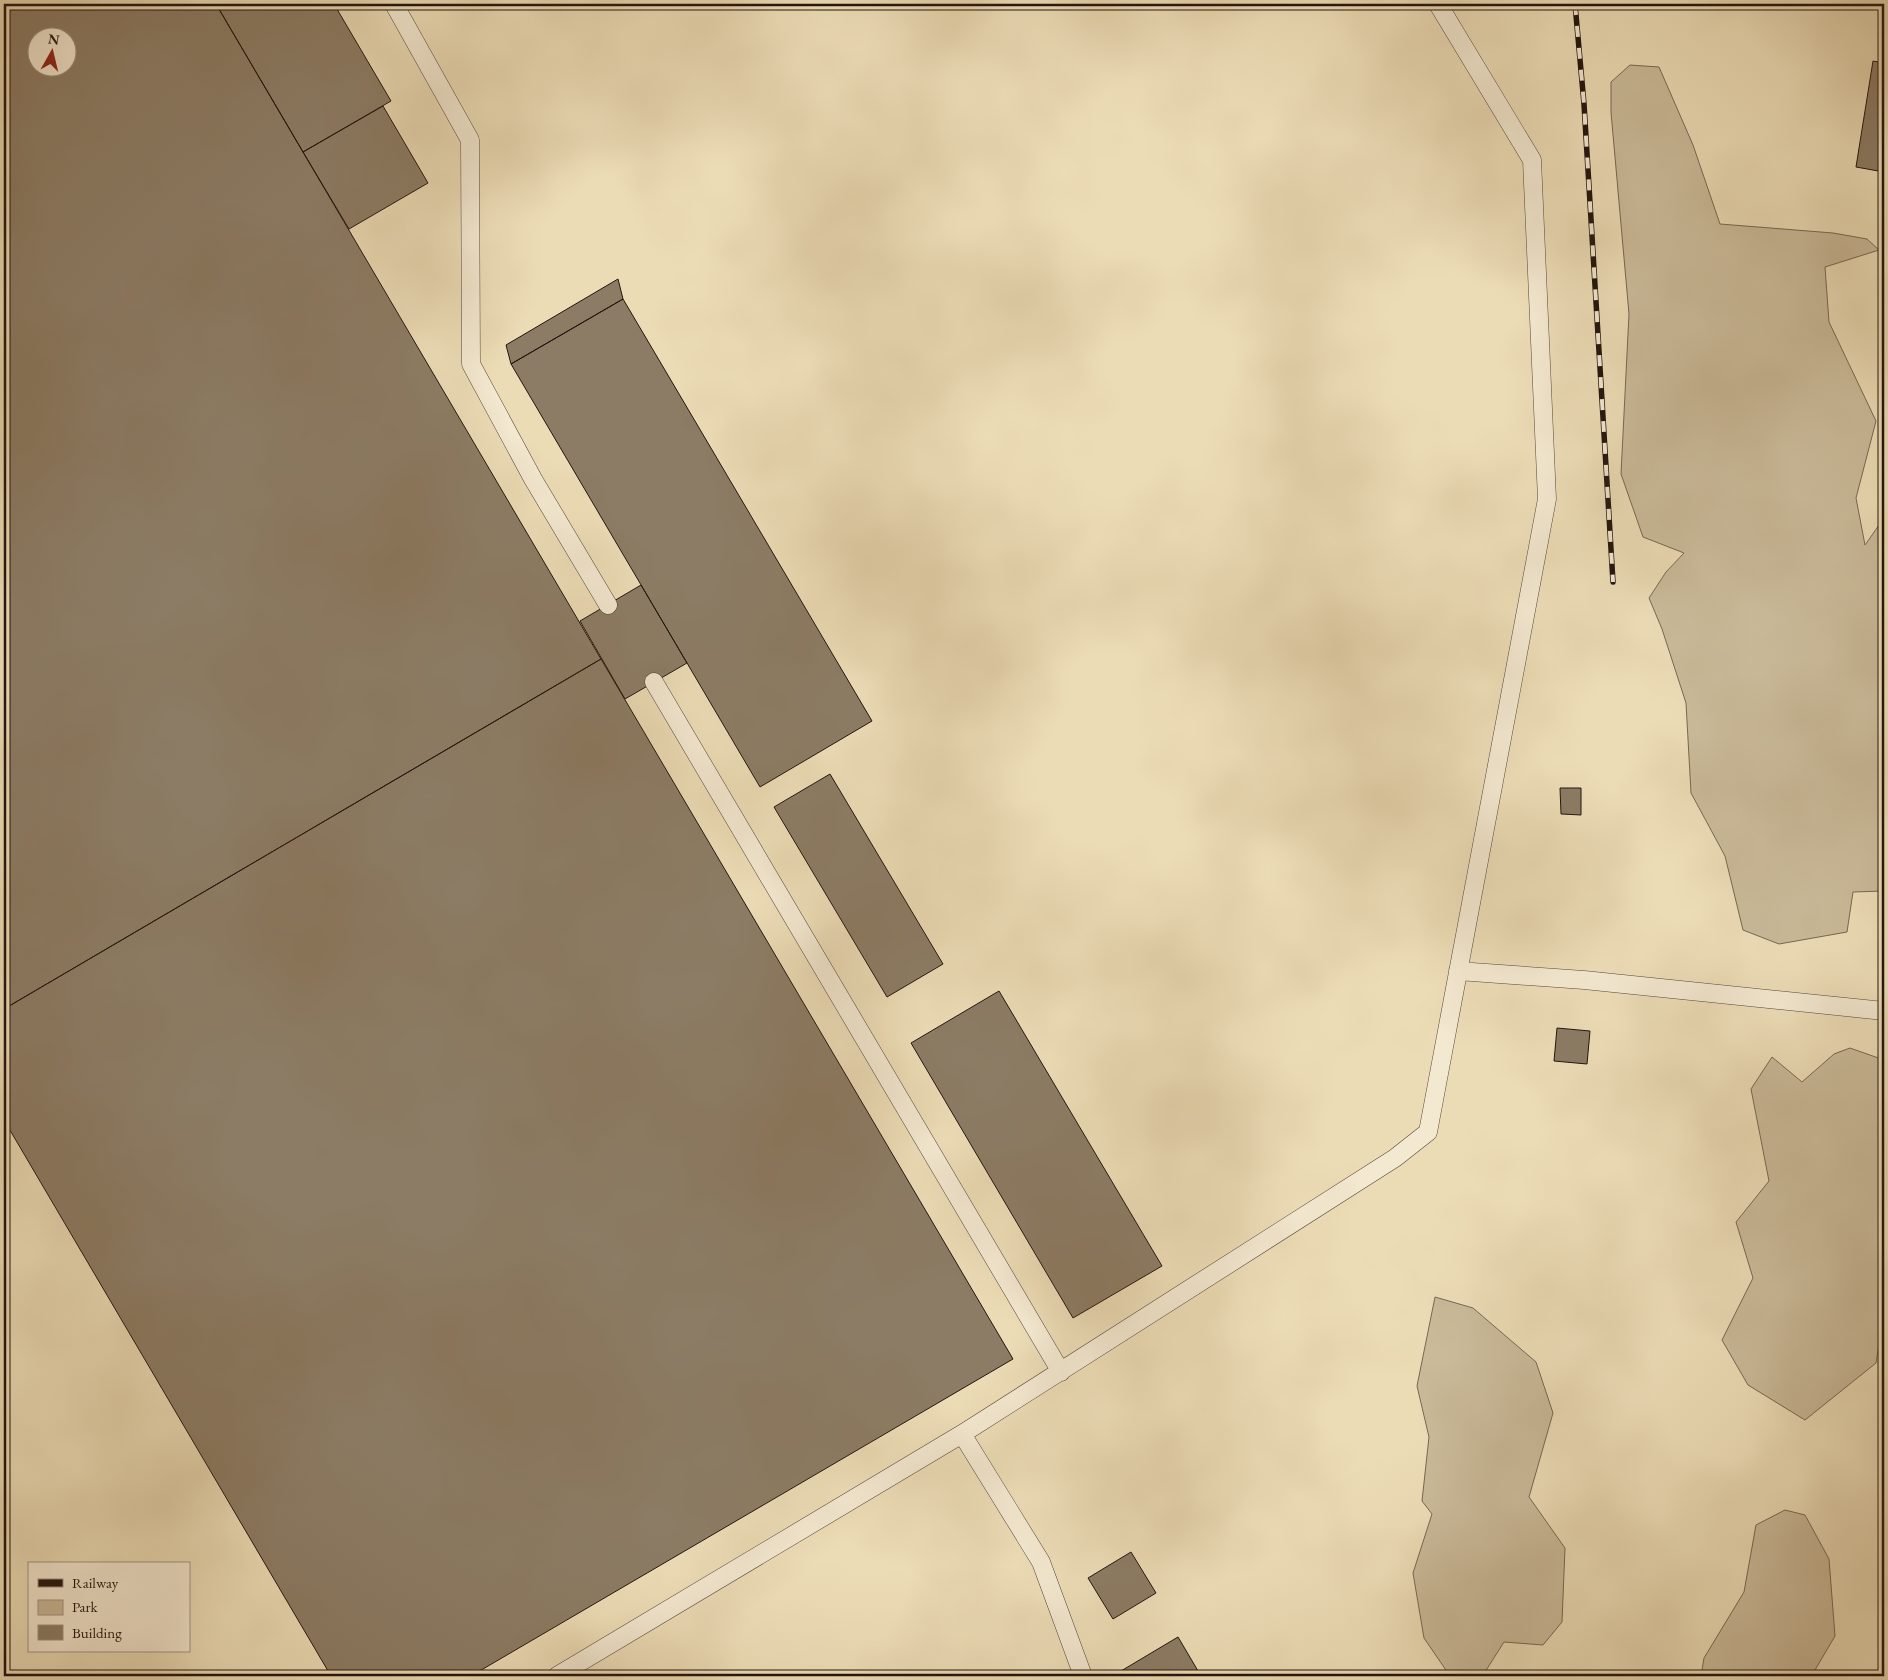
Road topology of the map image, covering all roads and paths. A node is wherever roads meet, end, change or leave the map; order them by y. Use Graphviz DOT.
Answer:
graph roads {
  1 [pos="394,4"];
  2 [pos="1438,4"];
  3 [pos="608,605"];
  4 [pos="654,682"];
  5 [pos="1458,970"];
  6 [pos="1884,1011"];
  7 [pos="1061,1372"];
  8 [pos="962,1434"];
  9 [pos="556,1676"];
  10 [pos="1083,1676"];
  1 -- 3 [label="lane"];
  2 -- 5 [label="lane"];
  4 -- 7 [label="lane"];
  5 -- 6 [label="lane"];
  5 -- 7 [label="lane"];
  7 -- 8 [label="lane"];
  8 -- 9 [label="lane"];
  8 -- 10 [label="lane"];
}
